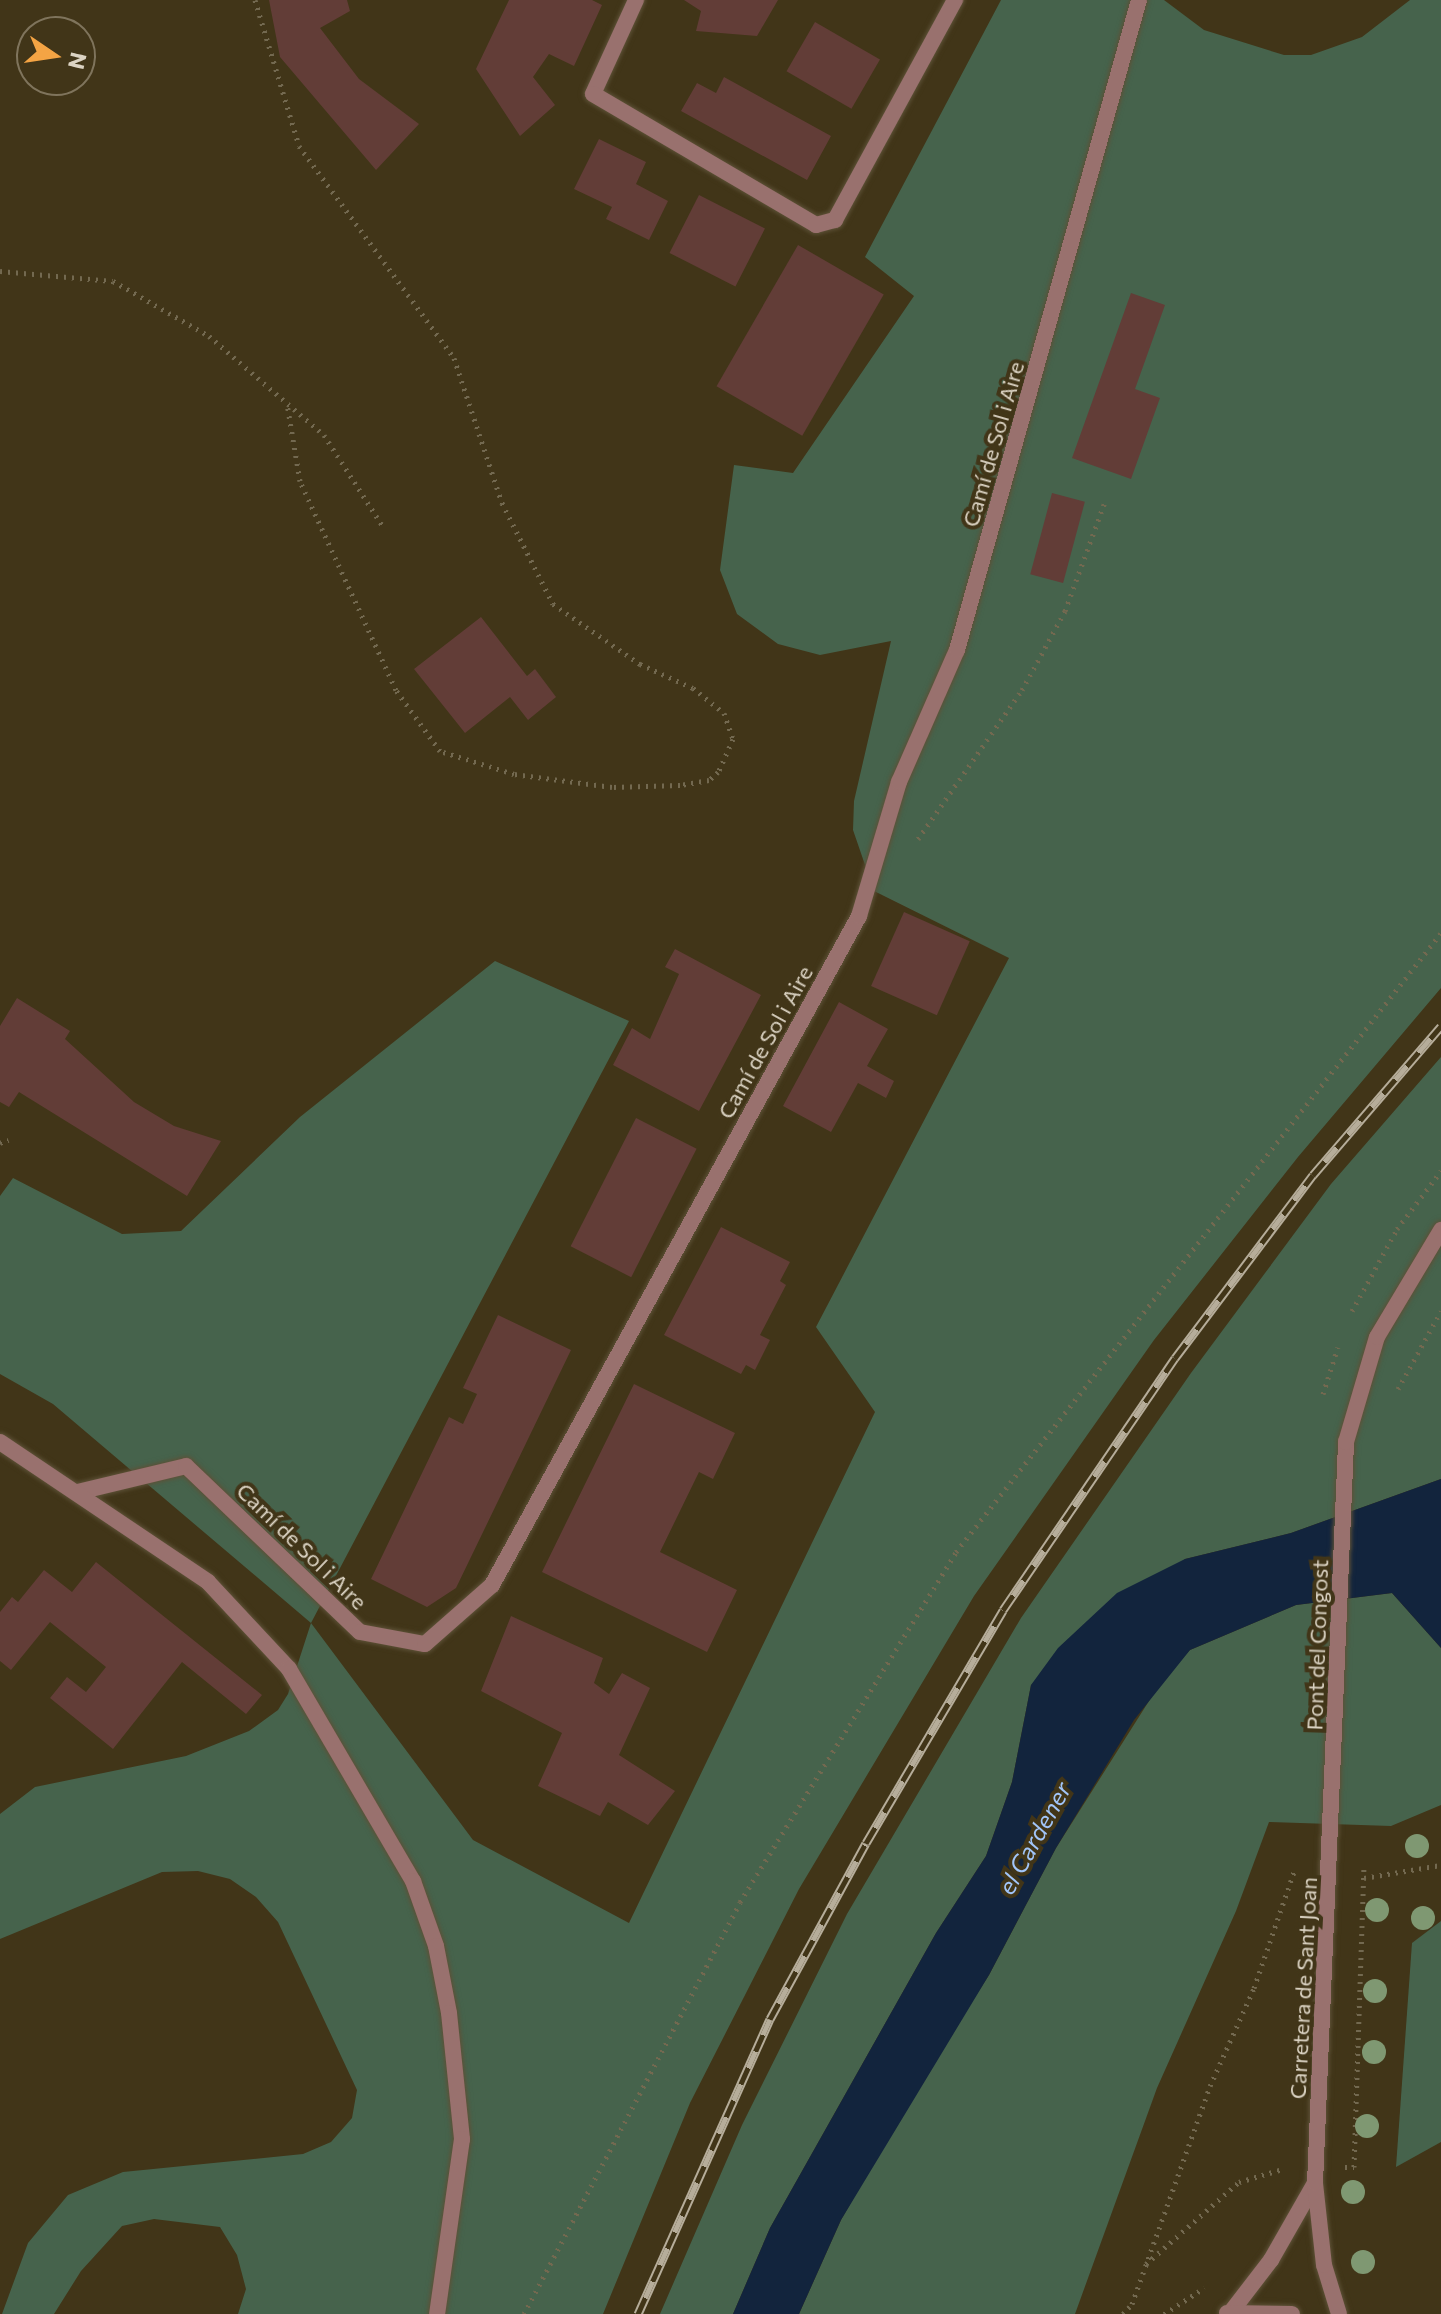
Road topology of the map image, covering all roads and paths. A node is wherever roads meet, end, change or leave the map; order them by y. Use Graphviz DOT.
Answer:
graph roads {
  1 [pos="255,0"];
  2 [pos="636,0"];
  3 [pos="955,0"];
  4 [pos="1139,0"];
  5 [pos="0,271"];
  6 [pos="287,403"];
  7 [pos="1106,499"];
  8 [pos="382,525"];
  9 [pos="915,843"];
  10 [pos="1441,933"];
  11 [pos="8,1140"];
  12 [pos="0,1143"];
  13 [pos="1441,1230"];
  14 [pos="1441,1311"];
  15 [pos="1390,1402"];
  16 [pos="0,1442"];
  17 [pos="78,1492"];
  18 [pos="1332,1850"];
  19 [pos="1297,1863"];
  20 [pos="1441,1865"];
  21 [pos="1291,2167"];
  22 [pos="1354,2167"];
  23 [pos="1315,2183"];
  24 [pos="1146,2264"];
  25 [pos="1227,2313"];
  26 [pos="437,2314"];
  27 [pos="524,2314"];
  28 [pos="1123,2314"];
  29 [pos="1292,2314"];
  30 [pos="1339,2314"];
  1 -- 6 [label="path"];
  2 -- 3 [label="street"];
  4 -- 17 [label="street, Camí de Sol i Aire"];
  5 -- 6 [label="path"];
  6 -- 8 [label="path"];
  7 -- 9 [label="path"];
  10 -- 27 [label="path"];
  11 -- 12 [label="path"];
  13 -- 18 [label="street, Pont del Congost"];
  14 -- 15 [label="path"];
  16 -- 17 [label="street"];
  17 -- 26 [label="street"];
  18 -- 23 [label="street, Carretera de Sant Joan"];
  19 -- 24 [label="path"];
  20 -- 22 [label="path"];
  21 -- 24 [label="path"];
  23 -- 25 [label="street"];
  23 -- 30 [label="street"];
  24 -- 28 [label="path"];
  25 -- 29 [label="street"];
}
